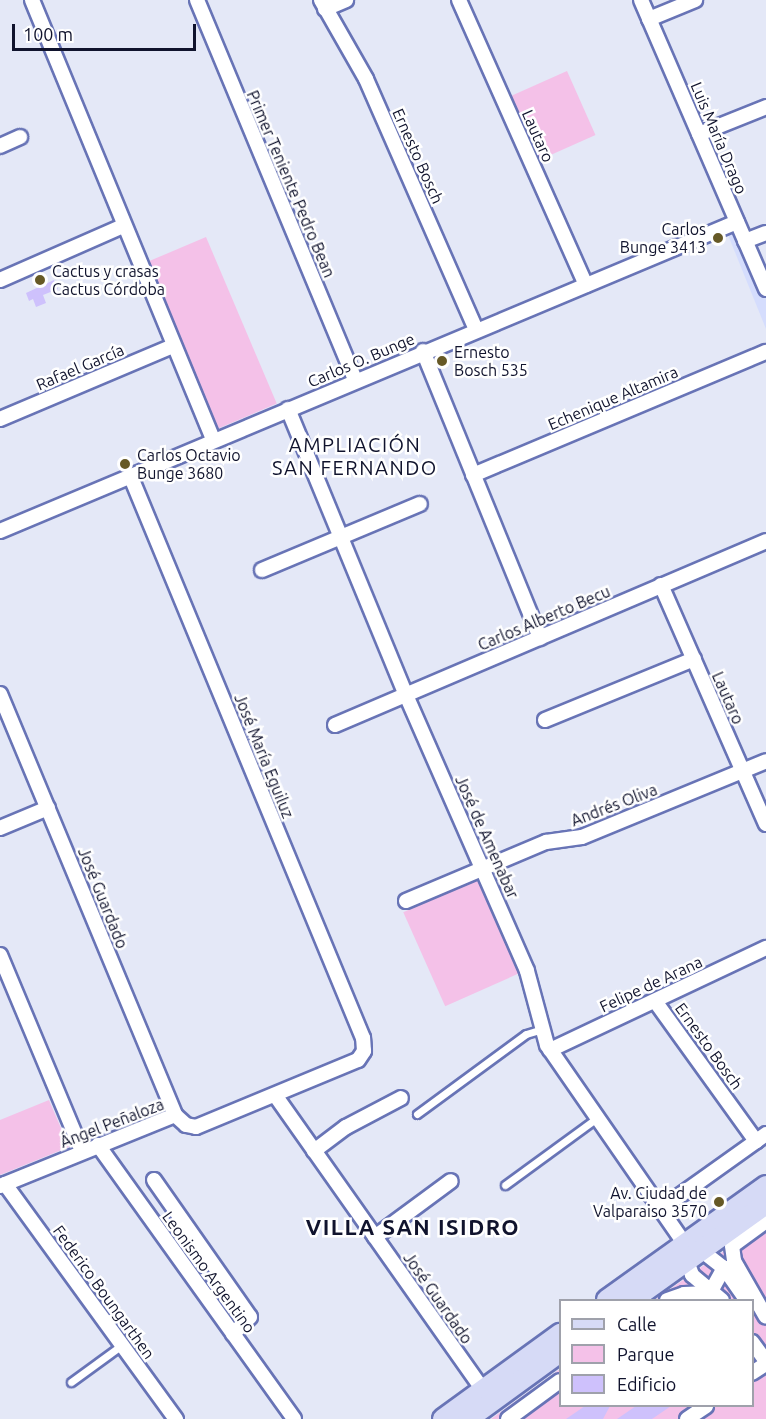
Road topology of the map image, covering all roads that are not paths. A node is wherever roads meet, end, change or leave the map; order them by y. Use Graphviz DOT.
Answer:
graph roads {
  1 [pos="32,0"];
  2 [pos="196,0"];
  3 [pos="346,0"];
  4 [pos="459,0"];
  5 [pos="641,0"];
  6 [pos="694,0"];
  7 [pos="323,4"];
  8 [pos="649,19"];
  9 [pos="766,106"];
  10 [pos="699,134"];
  11 [pos="20,137"];
  12 [pos="0,146"];
  13 [pos="737,222"];
  14 [pos="123,226"];
  15 [pos="766,233"];
  16 [pos="745,241"];
  17 [pos="0,280"];
  18 [pos="586,285"];
  19 [pos="766,289"];
  20 [pos="476,330"];
  21 [pos="172,346"];
  22 [pos="423,351"];
  23 [pos="766,352"];
  24 [pos="355,380"];
  25 [pos="288,409"];
  26 [pos="0,419"];
  27 [pos="213,440"];
  28 [pos="130,475"];
  29 [pos="473,475"];
  30 [pos="420,504"];
  31 [pos="0,531"];
  32 [pos="340,538"];
  33 [pos="766,541"];
  34 [pos="262,570"];
  35 [pos="661,585"];
  36 [pos="540,638"];
  37 [pos="694,659"];
  38 [pos="0,694"];
  39 [pos="406,695"];
  40 [pos="545,720"];
  41 [pos="335,725"];
  42 [pos="766,761"];
  43 [pos="742,771"];
  44 [pos="48,808"];
  45 [pos="766,824"];
  46 [pos="0,828"];
  47 [pos="483,867"];
  48 [pos="406,901"];
  49 [pos="766,948"];
  50 [pos="0,955"];
  51 [pos="655,1001"];
  52 [pos="542,1029"];
  53 [pos="550,1050"];
  54 [pos="364,1051"];
  55 [pos="275,1095"];
  56 [pos="401,1098"];
  57 [pos="417,1114"];
  58 [pos="175,1115"];
  59 [pos="597,1118"];
  60 [pos="761,1137"];
  61 [pos="98,1145"];
  62 [pos="82,1151"];
  63 [pos="314,1151"];
  64 [pos="154,1180"];
  65 [pos="451,1181"];
  66 [pos="2,1185"];
  67 [pos="506,1185"];
  68 [pos="766,1186"];
  69 [pos="766,1204"];
  70 [pos="660,1209"];
  71 [pos="766,1221"];
  72 [pos="375,1237"];
  73 [pos="692,1253"];
  74 [pos="724,1268"];
  75 [pos="742,1295"];
  76 [pos="718,1298"];
  77 [pos="609,1299"];
  78 [pos="634,1299"];
  79 [pos="671,1299"];
  80 [pos="754,1310"];
  81 [pos="766,1317"];
  82 [pos="766,1328"];
  83 [pos="233,1334"];
  84 [pos="559,1336"];
  85 [pos="754,1344"];
  86 [pos="122,1345"];
  87 [pos="559,1353"];
  88 [pos="766,1362"];
  89 [pos="754,1372"];
  90 [pos="71,1382"];
  91 [pos="559,1382"];
  92 [pos="488,1396"];
  93 [pos="705,1407"];
  94 [pos="176,1419"];
  95 [pos="294,1419"];
  96 [pos="442,1419"];
  97 [pos="468,1419"];
  98 [pos="508,1419"];
  99 [pos="687,1419"];
  1 -- 14 [label="street"];
  2 -- 24 [label="street, Primer Teniente Pedro Bean"];
  3 -- 7 [label="street"];
  4 -- 18 [label="street, Lautaro"];
  5 -- 8 [label="street, Luis María Drago"];
  6 -- 8 [label="street"];
  7 -- 20 [label="street, Ernesto Bosch"];
  8 -- 10 [label="street, Luis María Drago"];
  9 -- 10 [label="street"];
  10 -- 13 [label="street, Luis María Drago"];
  11 -- 12 [label="street"];
  13 -- 16 [label="street, Luis María Drago"];
  13 -- 18 [label="street, Carlos O. Bunge"];
  14 -- 17 [label="street"];
  14 -- 21 [label="street"];
  15 -- 16 [label="street"];
  16 -- 19 [label="street, Luis María Drago"];
  18 -- 20 [label="street, Carlos O. Bunge"];
  20 -- 22 [label="street, Carlos O. Bunge"];
  21 -- 26 [label="street, Rafael García"];
  21 -- 27 [label="street"];
  22 -- 24 [label="street, Carlos O. Bunge"];
  22 -- 29 [label="street"];
  23 -- 29 [label="street, Echenique Altamira"];
  24 -- 25 [label="street, Carlos O. Bunge"];
  25 -- 27 [label="street, Carlos O. Bunge"];
  25 -- 32 [label="street, José de Amenabar"];
  27 -- 28 [label="street, Carlos O. Bunge"];
  28 -- 31 [label="street, Carlos O. Bunge"];
  28 -- 54 [label="street, José María Eguiluz"];
  29 -- 36 [label="street"];
  30 -- 32 [label="street"];
  32 -- 34 [label="street"];
  32 -- 39 [label="street, José de Amenabar"];
  33 -- 35 [label="street, Carlos Alberto Becu"];
  35 -- 36 [label="street, Carlos Alberto Becu"];
  35 -- 37 [label="street, Lautaro"];
  36 -- 39 [label="street, Carlos Alberto Becu"];
  37 -- 40 [label="street"];
  37 -- 43 [label="street, Lautaro"];
  38 -- 44 [label="street, José Guardado"];
  39 -- 41 [label="street, Carlos Alberto Becu"];
  39 -- 47 [label="street, José de Amenabar"];
  42 -- 43 [label="street, Andrés Oliva"];
  43 -- 45 [label="street, Lautaro"];
  43 -- 47 [label="street, Andrés Oliva"];
  44 -- 46 [label="street"];
  44 -- 58 [label="street, José Guardado"];
  47 -- 48 [label="street, Andrés Oliva"];
  47 -- 52 [label="street, José de Amenabar"];
  49 -- 51 [label="street, Felipe de Arana"];
  50 -- 62 [label="street"];
  51 -- 53 [label="street, Felipe de Arana"];
  51 -- 60 [label="street, Ernesto Bosch"];
  52 -- 53 [label="street, José de Amenabar"];
  52 -- 57 [label="lane"];
  53 -- 59 [label="street, José de Amenabar"];
  54 -- 55 [label="street, Ángel Peñaloza"];
  55 -- 58 [label="street, Ángel Peñaloza"];
  55 -- 63 [label="street, José Guardado"];
  56 -- 63 [label="street"];
  58 -- 61 [label="street, Ángel Peñaloza"];
  59 -- 67 [label="lane"];
  59 -- 70 [label="street, José de Amenabar"];
  60 -- 70 [label="street"];
  61 -- 62 [label="street, Ángel Peñaloza"];
  61 -- 83 [label="street, Leonismo Argentino"];
  62 -- 66 [label="street, Ángel Peñaloza"];
  63 -- 72 [label="street, José Guardado"];
  64 -- 83 [label="street"];
  65 -- 72 [label="street"];
  66 -- 86 [label="street, Federico Boungarthen"];
  68 -- 73 [label="main road"];
  69 -- 73 [label="main road"];
  70 -- 73 [label="street, José de Amenabar"];
  71 -- 81 [label="street"];
  72 -- 92 [label="street, José Guardado"];
  73 -- 74 [label="street"];
  73 -- 76 [label="street"];
  73 -- 77 [label="main road"];
  73 -- 78 [label="main road"];
  74 -- 75 [label="street"];
  74 -- 76 [label="street"];
  75 -- 76 [label="street"];
  76 -- 79 [label="street"];
  80 -- 82 [label="street"];
  83 -- 95 [label="street, Leonismo Argentino"];
  84 -- 92 [label="main road"];
  85 -- 88 [label="street"];
  86 -- 90 [label="lane"];
  86 -- 94 [label="street, Federico Boungarthen"];
  87 -- 92 [label="main road"];
  88 -- 89 [label="street"];
  91 -- 98 [label="street"];
  92 -- 96 [label="main road"];
  92 -- 97 [label="main road"];
  93 -- 99 [label="street"];
}
